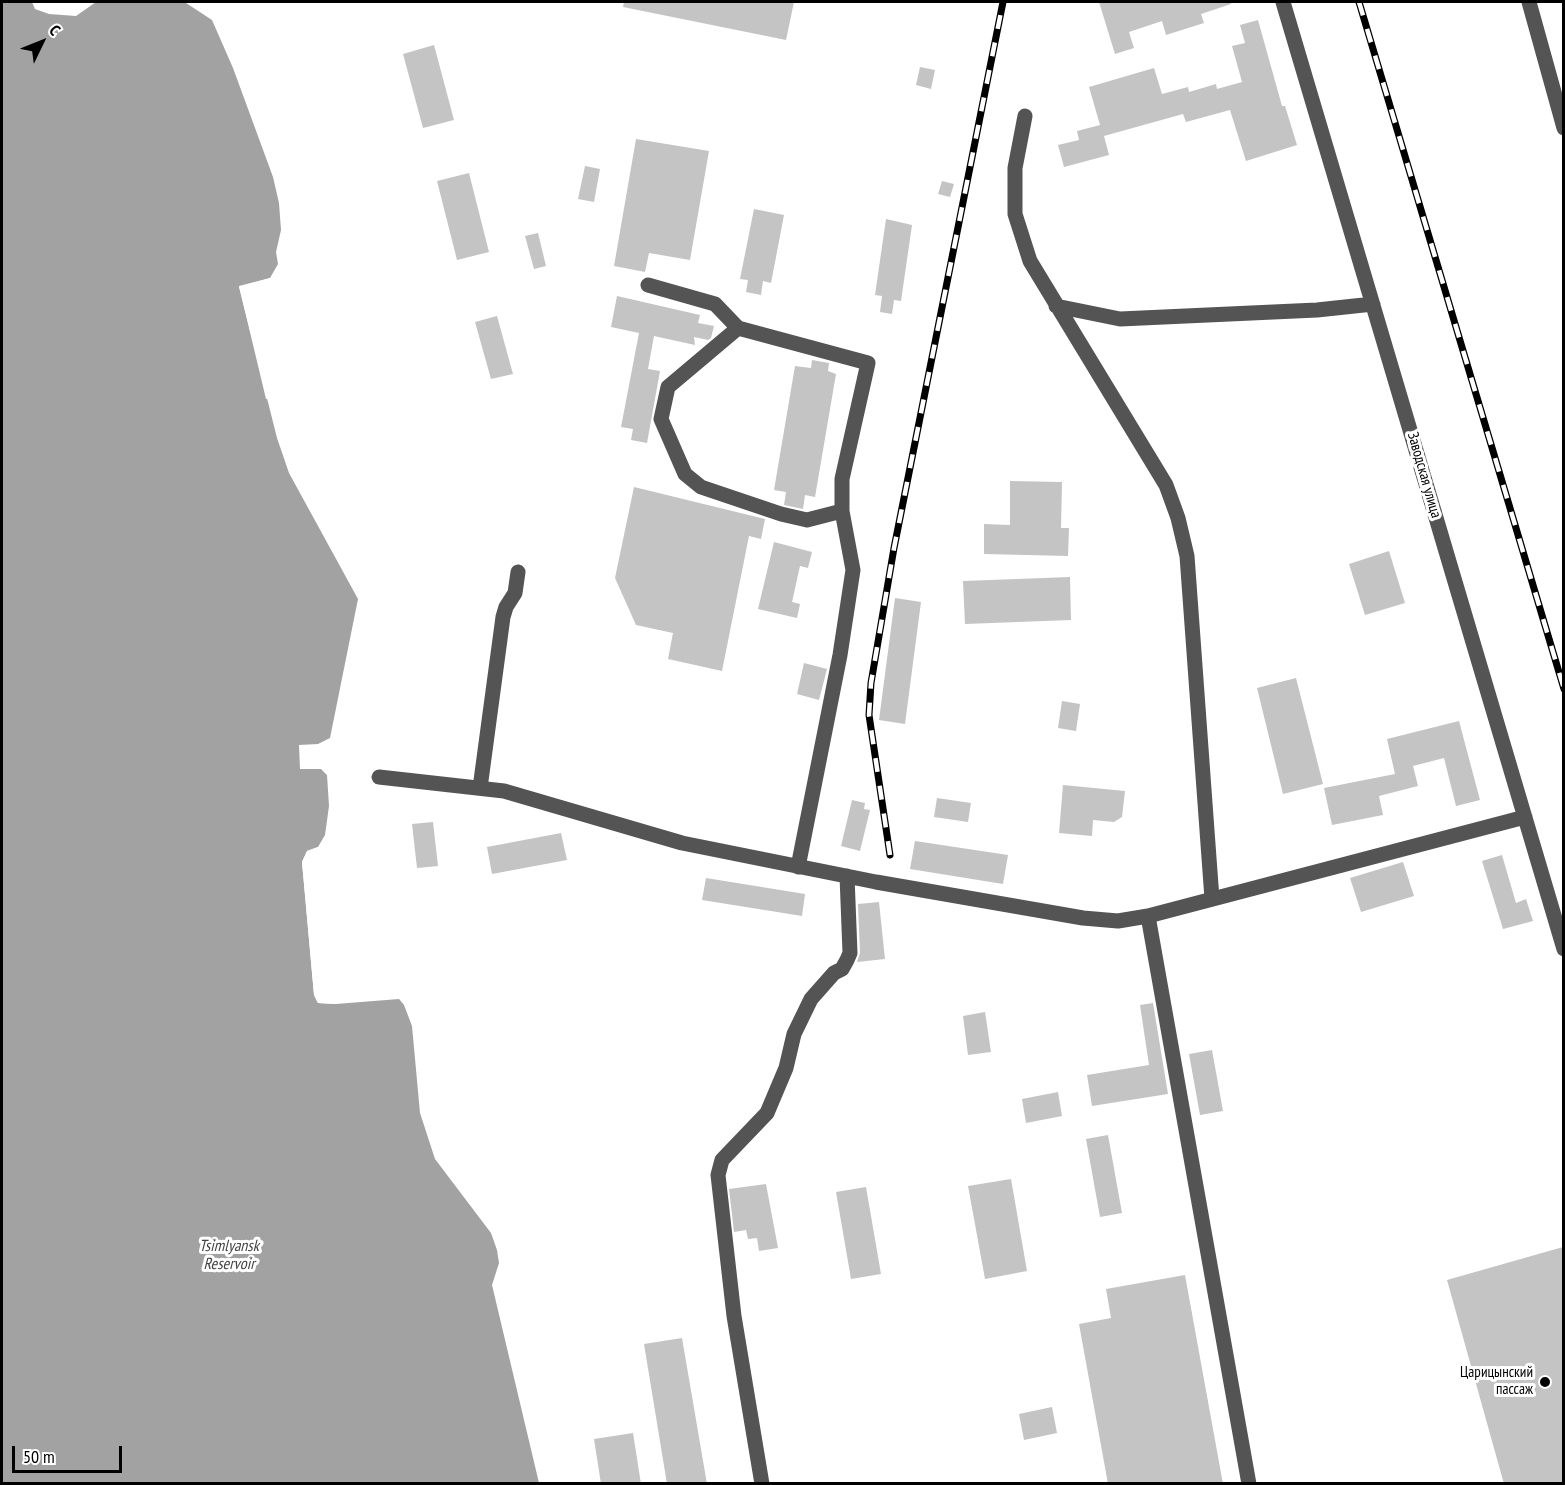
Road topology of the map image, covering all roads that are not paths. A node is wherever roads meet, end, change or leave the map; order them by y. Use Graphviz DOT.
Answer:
graph roads {
  1 [pos="1283,2"];
  2 [pos="1529,2"];
  3 [pos="1025,116"];
  4 [pos="1563,128"];
  5 [pos="648,285"];
  6 [pos="1373,304"];
  7 [pos="1056,306"];
  8 [pos="738,328"];
  9 [pos="842,511"];
  10 [pos="518,572"];
  11 [pos="379,777"];
  12 [pos="480,788"];
  13 [pos="1525,817"];
  14 [pos="798,867"];
  15 [pos="847,876"];
  16 [pos="1212,899"];
  17 [pos="1148,916"];
  18 [pos="1563,949"];
  19 [pos="762,1484"];
  20 [pos="1249,1484"];
  1 -- 6 [label="street, Заводская улица"];
  2 -- 4 [label="street"];
  3 -- 7 [label="street"];
  5 -- 8 [label="street"];
  6 -- 7 [label="street"];
  6 -- 13 [label="street, Заводская улица"];
  7 -- 16 [label="street"];
  8 -- 9 [label="street"];
  8 -- 9 [label="street"];
  9 -- 14 [label="street"];
  10 -- 12 [label="street"];
  11 -- 12 [label="street"];
  12 -- 14 [label="street"];
  13 -- 16 [label="street"];
  13 -- 18 [label="street, Заводская улица"];
  14 -- 15 [label="street"];
  15 -- 17 [label="street"];
  15 -- 19 [label="street"];
  16 -- 17 [label="street"];
  17 -- 20 [label="street"];
}
